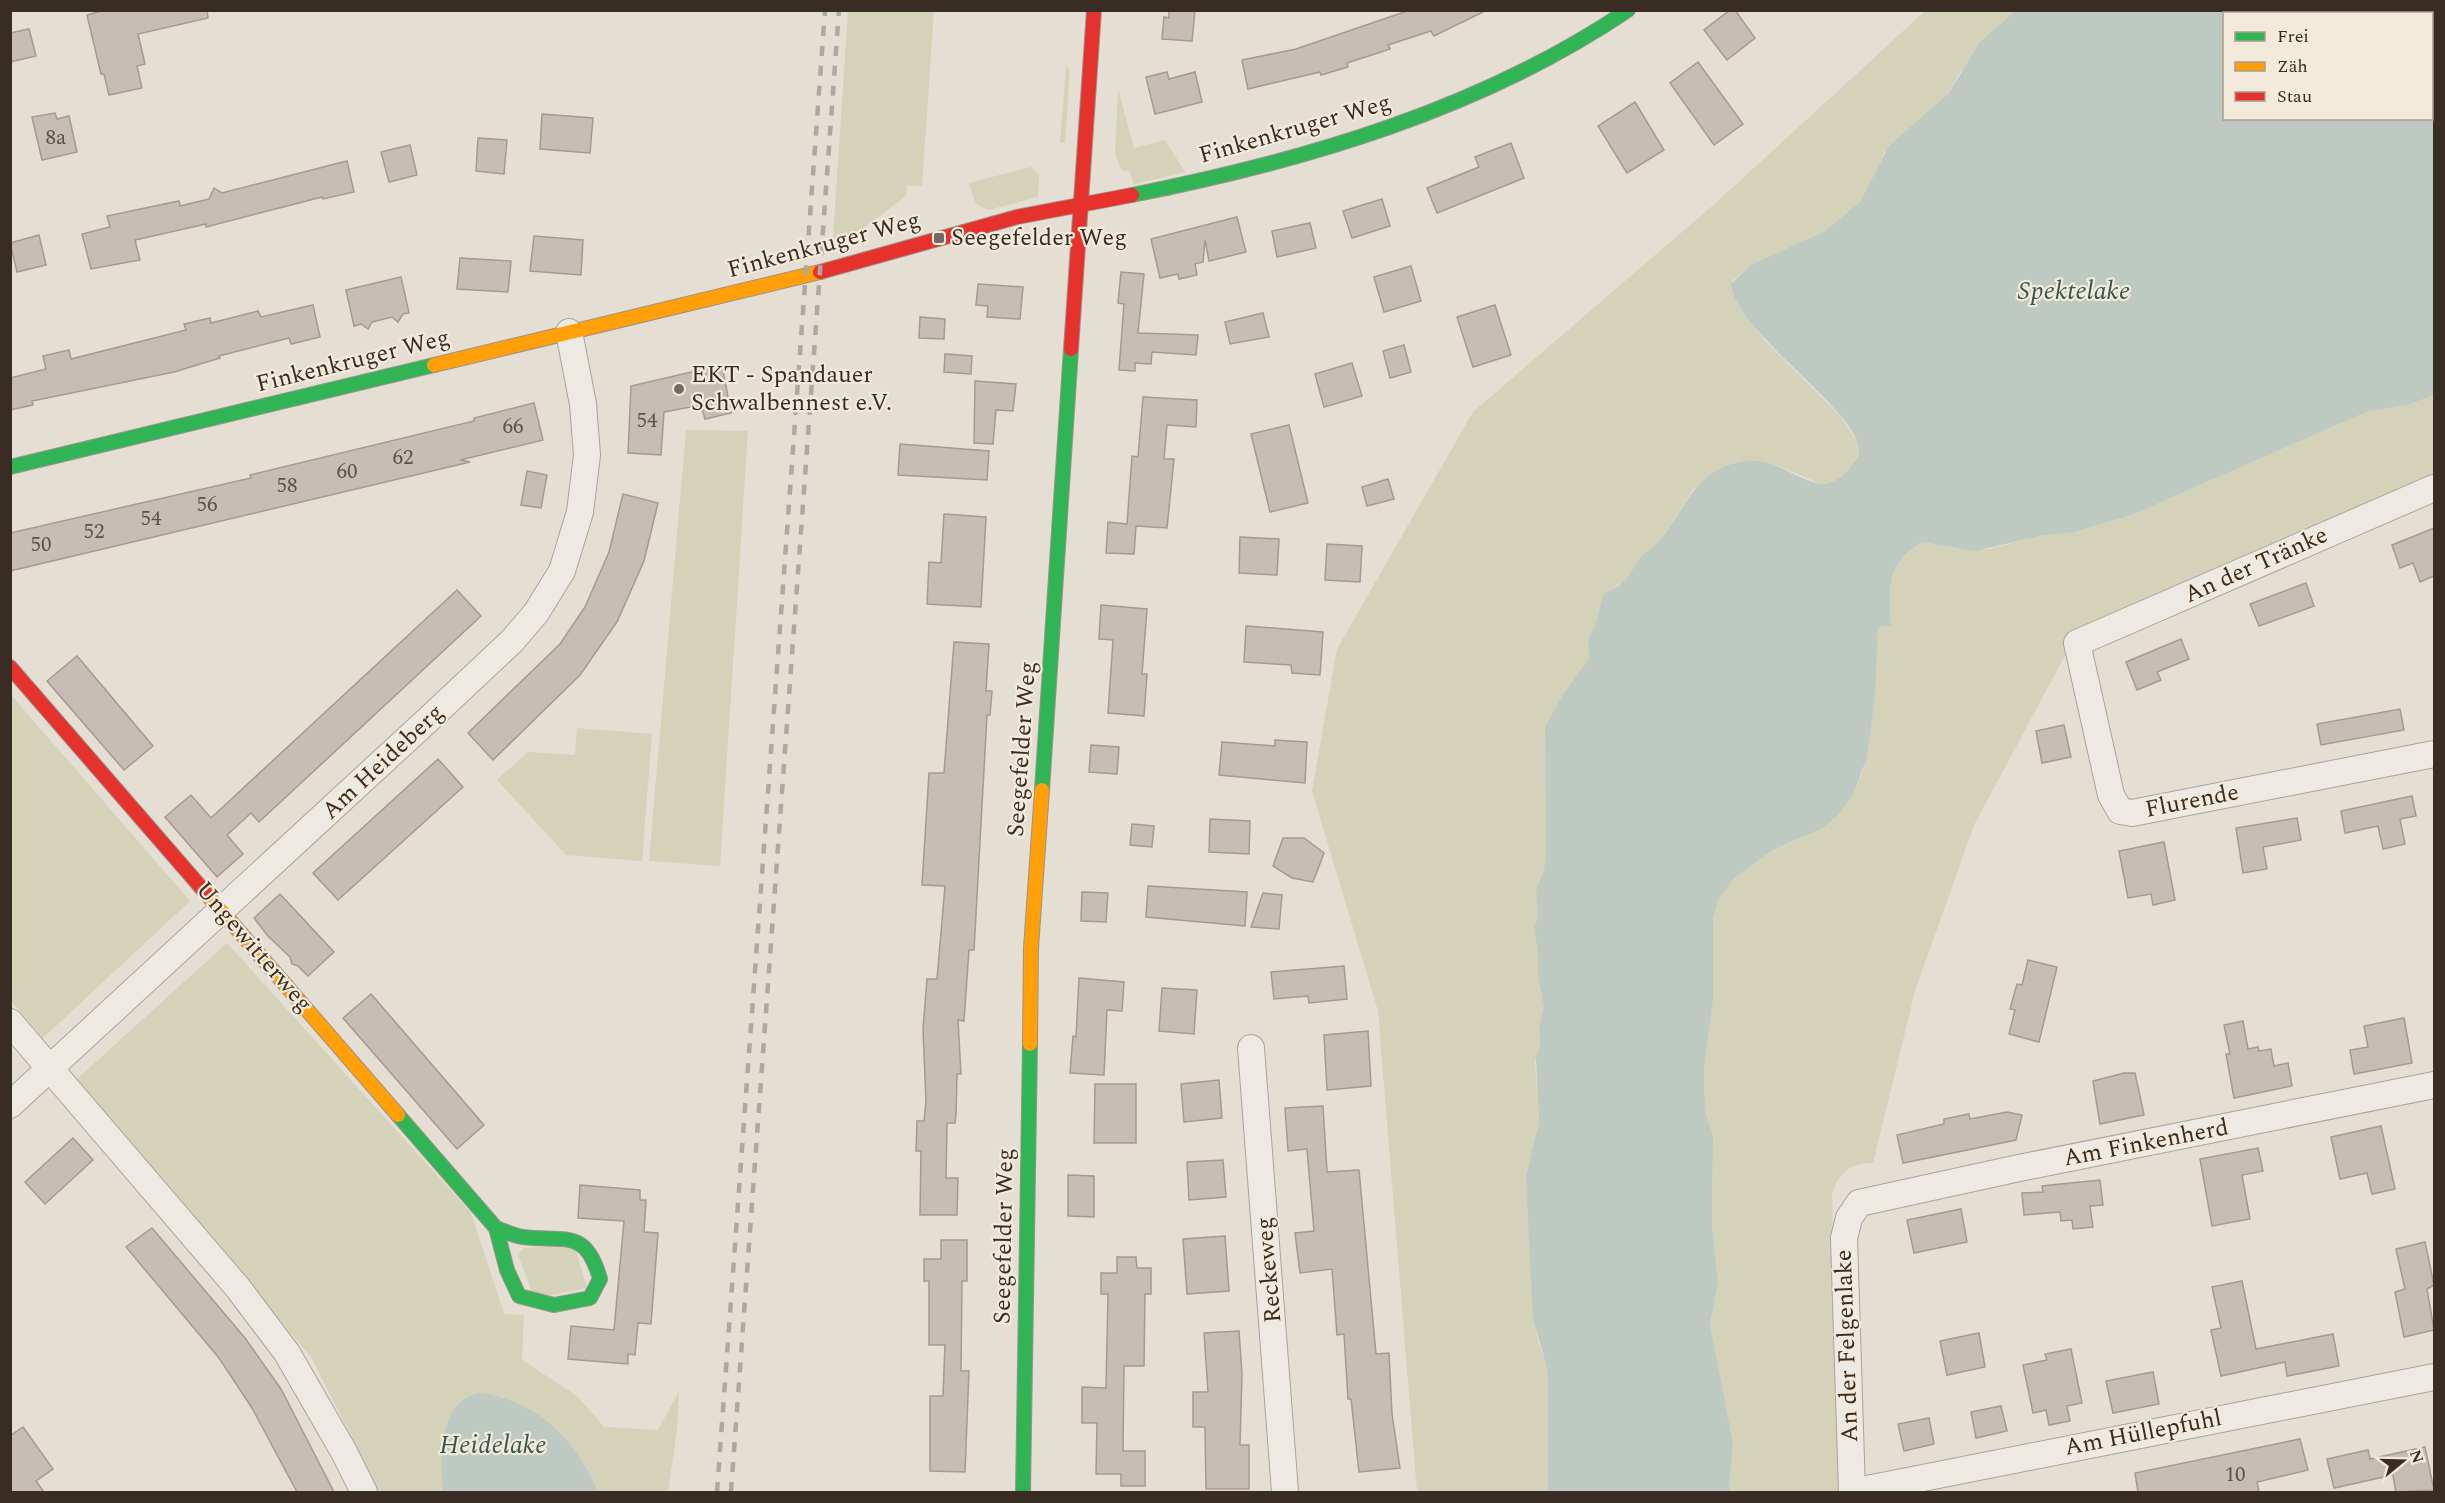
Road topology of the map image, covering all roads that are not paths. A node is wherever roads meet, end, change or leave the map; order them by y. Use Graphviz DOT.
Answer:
graph roads {
  1 [pos="1094,10"];
  2 [pos="1628,10"];
  3 [pos="1081,205"];
  4 [pos="569,332"];
  5 [pos="10,467"];
  6 [pos="2434,488"];
  7 [pos="2077,643"];
  8 [pos="10,667"];
  9 [pos="2434,754"];
  10 [pos="222,910"];
  11 [pos="10,1022"];
  12 [pos="1251,1048"];
  13 [pos="51,1069"];
  14 [pos="2434,1085"];
  15 [pos="10,1105"];
  16 [pos="1859,1203"];
  17 [pos="496,1228"];
  18 [pos="2434,1377"];
  19 [pos="364,1492"];
  20 [pos="1023,1492"];
  21 [pos="1285,1492"];
  22 [pos="1852,1492"];
  1 -- 3 [label="street, Seegefelder Weg"];
  2 -- 3 [label="street, Finkenkruger Weg"];
  3 -- 4 [label="street, Finkenkruger Weg"];
  3 -- 20 [label="street, Seegefelder Weg"];
  4 -- 5 [label="street, Finkenkruger Weg"];
  4 -- 10 [label="street, Am Heideberg"];
  6 -- 7 [label="street, An der Tränke"];
  7 -- 9 [label="street, Flurende"];
  8 -- 10 [label="street, Ungewitterweg"];
  10 -- 13 [label="street, Am Heideberg"];
  10 -- 17 [label="street, Ungewitterweg"];
  11 -- 13 [label="street"];
  12 -- 21 [label="street, Reckeweg"];
  13 -- 15 [label="street, Am Heideberg"];
  13 -- 19 [label="street"];
  14 -- 16 [label="street, Am Finkenherd"];
  16 -- 22 [label="street, An der Felgenlake"];
  17 -- 17 [label="street, Ungewitterweg"];
  18 -- 22 [label="street, Am Hüllepfuhl"];
}
